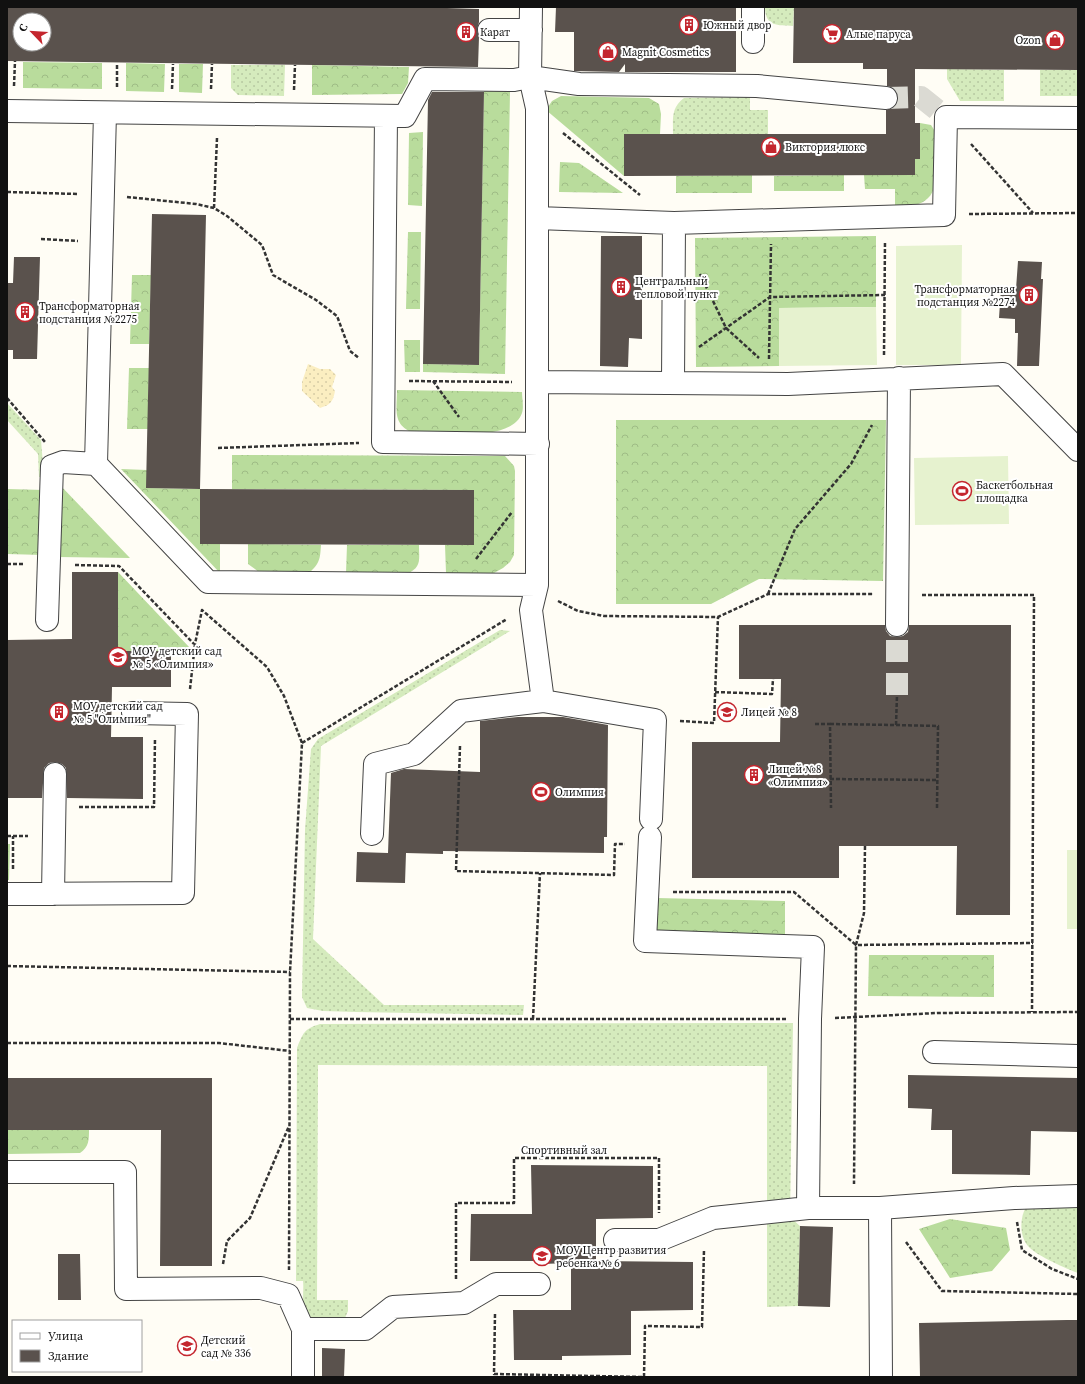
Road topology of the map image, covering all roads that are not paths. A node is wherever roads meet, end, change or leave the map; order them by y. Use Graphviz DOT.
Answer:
graph roads {
  1 [pos="531,7"];
  2 [pos="753,7"];
  3 [pos="489,30"];
  4 [pos="531,30"];
  5 [pos="753,42"];
  6 [pos="530,77"];
  7 [pos="886,98"];
  8 [pos="7,111"];
  9 [pos="105,113"];
  10 [pos="386,116"];
  11 [pos="1078,118"];
  12 [pos="538,218"];
  13 [pos="674,223"];
  14 [pos="673,374"];
  15 [pos="891,379"];
  16 [pos="538,382"];
  17 [pos="538,444"];
  18 [pos="1078,450"];
  19 [pos="96,464"];
  20 [pos="538,585"];
  21 [pos="47,620"];
  22 [pos="897,625"];
  23 [pos="543,701"];
  24 [pos="133,713"];
  25 [pos="55,774"];
  26 [pos="372,834"];
  27 [pos="10,894"];
  28 [pos="53,894"];
  29 [pos="934,1052"];
  30 [pos="1078,1056"];
  31 [pos="7,1172"];
  32 [pos="1078,1196"];
  33 [pos="808,1208"];
  34 [pos="880,1208"];
  35 [pos="615,1240"];
  36 [pos="539,1284"];
  37 [pos="303,1329"];
  38 [pos="303,1377"];
  39 [pos="881,1377"];
  1 -- 4 [label="lane"];
  2 -- 5 [label="lane"];
  3 -- 4 [label="lane"];
  4 -- 6 [label="lane"];
  6 -- 7 [label="lane"];
  6 -- 10 [label="lane"];
  6 -- 12 [label="lane"];
  8 -- 9 [label="lane"];
  9 -- 10 [label="lane"];
  9 -- 19 [label="lane"];
  10 -- 17 [label="lane"];
  11 -- 13 [label="lane"];
  12 -- 13 [label="lane"];
  12 -- 16 [label="lane"];
  13 -- 14 [label="lane"];
  14 -- 15 [label="lane"];
  14 -- 16 [label="lane"];
  15 -- 18 [label="lane"];
  15 -- 22 [label="lane"];
  16 -- 17 [label="lane"];
  17 -- 20 [label="lane"];
  19 -- 20 [label="lane"];
  19 -- 21 [label="lane"];
  20 -- 23 [label="lane"];
  23 -- 26 [label="lane"];
  23 -- 33 [label="lane"];
  24 -- 28 [label="lane"];
  25 -- 28 [label="lane"];
  27 -- 28 [label="lane"];
  29 -- 30 [label="lane"];
  31 -- 37 [label="lane"];
  32 -- 34 [label="lane"];
  33 -- 34 [label="lane"];
  33 -- 35 [label="lane"];
  34 -- 39 [label="lane"];
  36 -- 37 [label="lane"];
  37 -- 38 [label="lane"];
}
